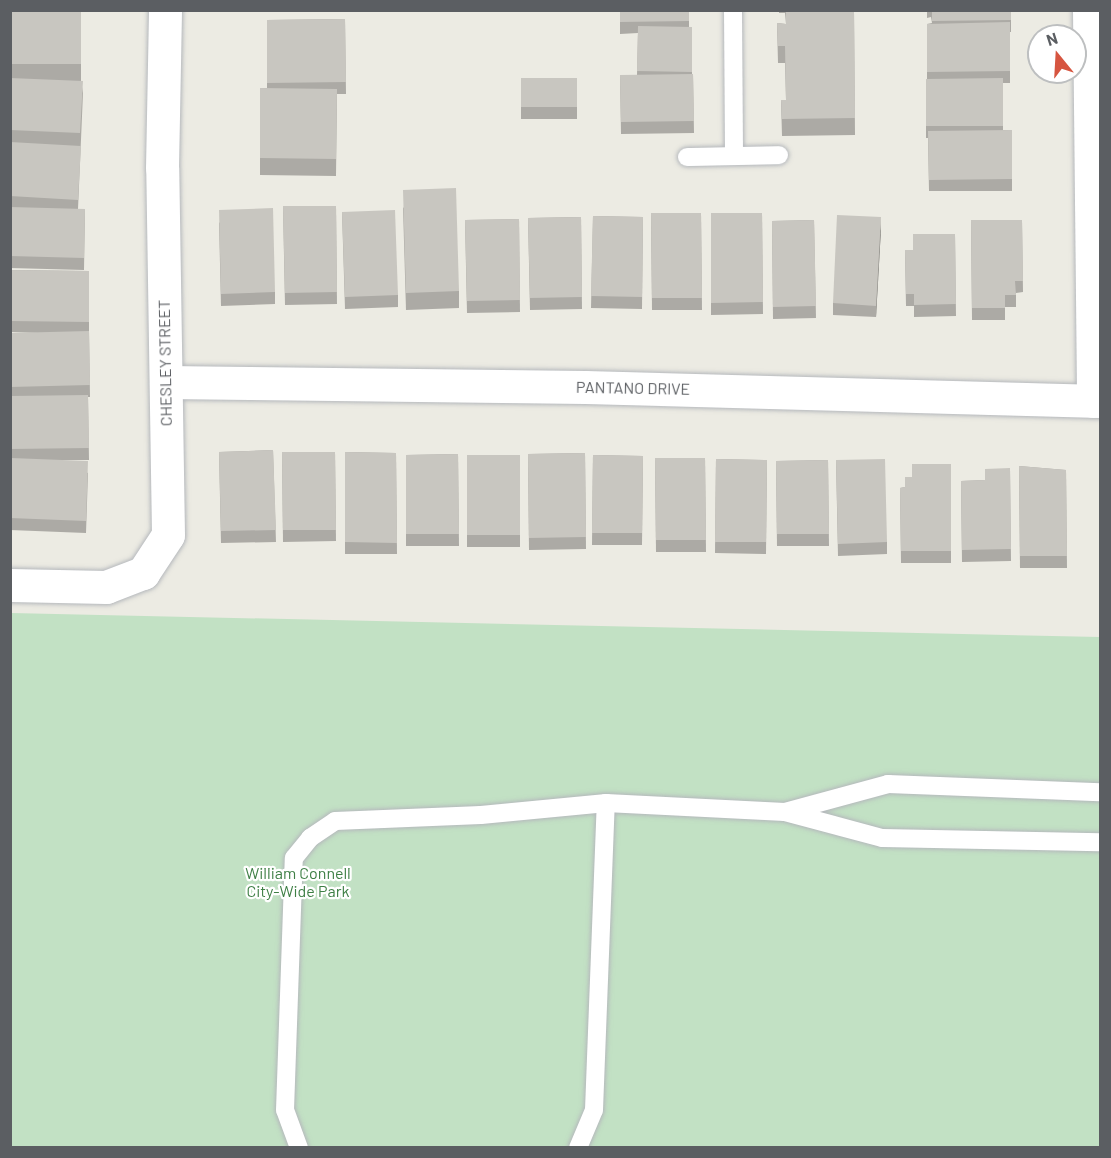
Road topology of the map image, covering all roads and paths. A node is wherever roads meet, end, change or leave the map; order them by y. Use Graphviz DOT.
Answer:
graph roads {
  1 [pos="165,10"];
  2 [pos="733,10"];
  3 [pos="1089,10"];
  4 [pos="734,155"];
  5 [pos="779,155"];
  6 [pos="687,157"];
  7 [pos="166,382"];
  8 [pos="1097,401"];
  9 [pos="10,585"];
  10 [pos="1101,792"];
  11 [pos="606,803"];
  12 [pos="785,812"];
  13 [pos="1101,842"];
  14 [pos="299,1148"];
  15 [pos="578,1148"];
  1 -- 7 [label="street, CHESLEY STREET"];
  2 -- 4 [label="lane"];
  3 -- 8 [label="street"];
  4 -- 5 [label="lane"];
  4 -- 6 [label="lane"];
  7 -- 8 [label="street, PANTANO DRIVE"];
  7 -- 9 [label="street, CHESLEY STREET"];
  10 -- 12 [label="lane"];
  11 -- 12 [label="lane"];
  11 -- 14 [label="lane"];
  11 -- 15 [label="lane"];
  12 -- 13 [label="lane"];
}
